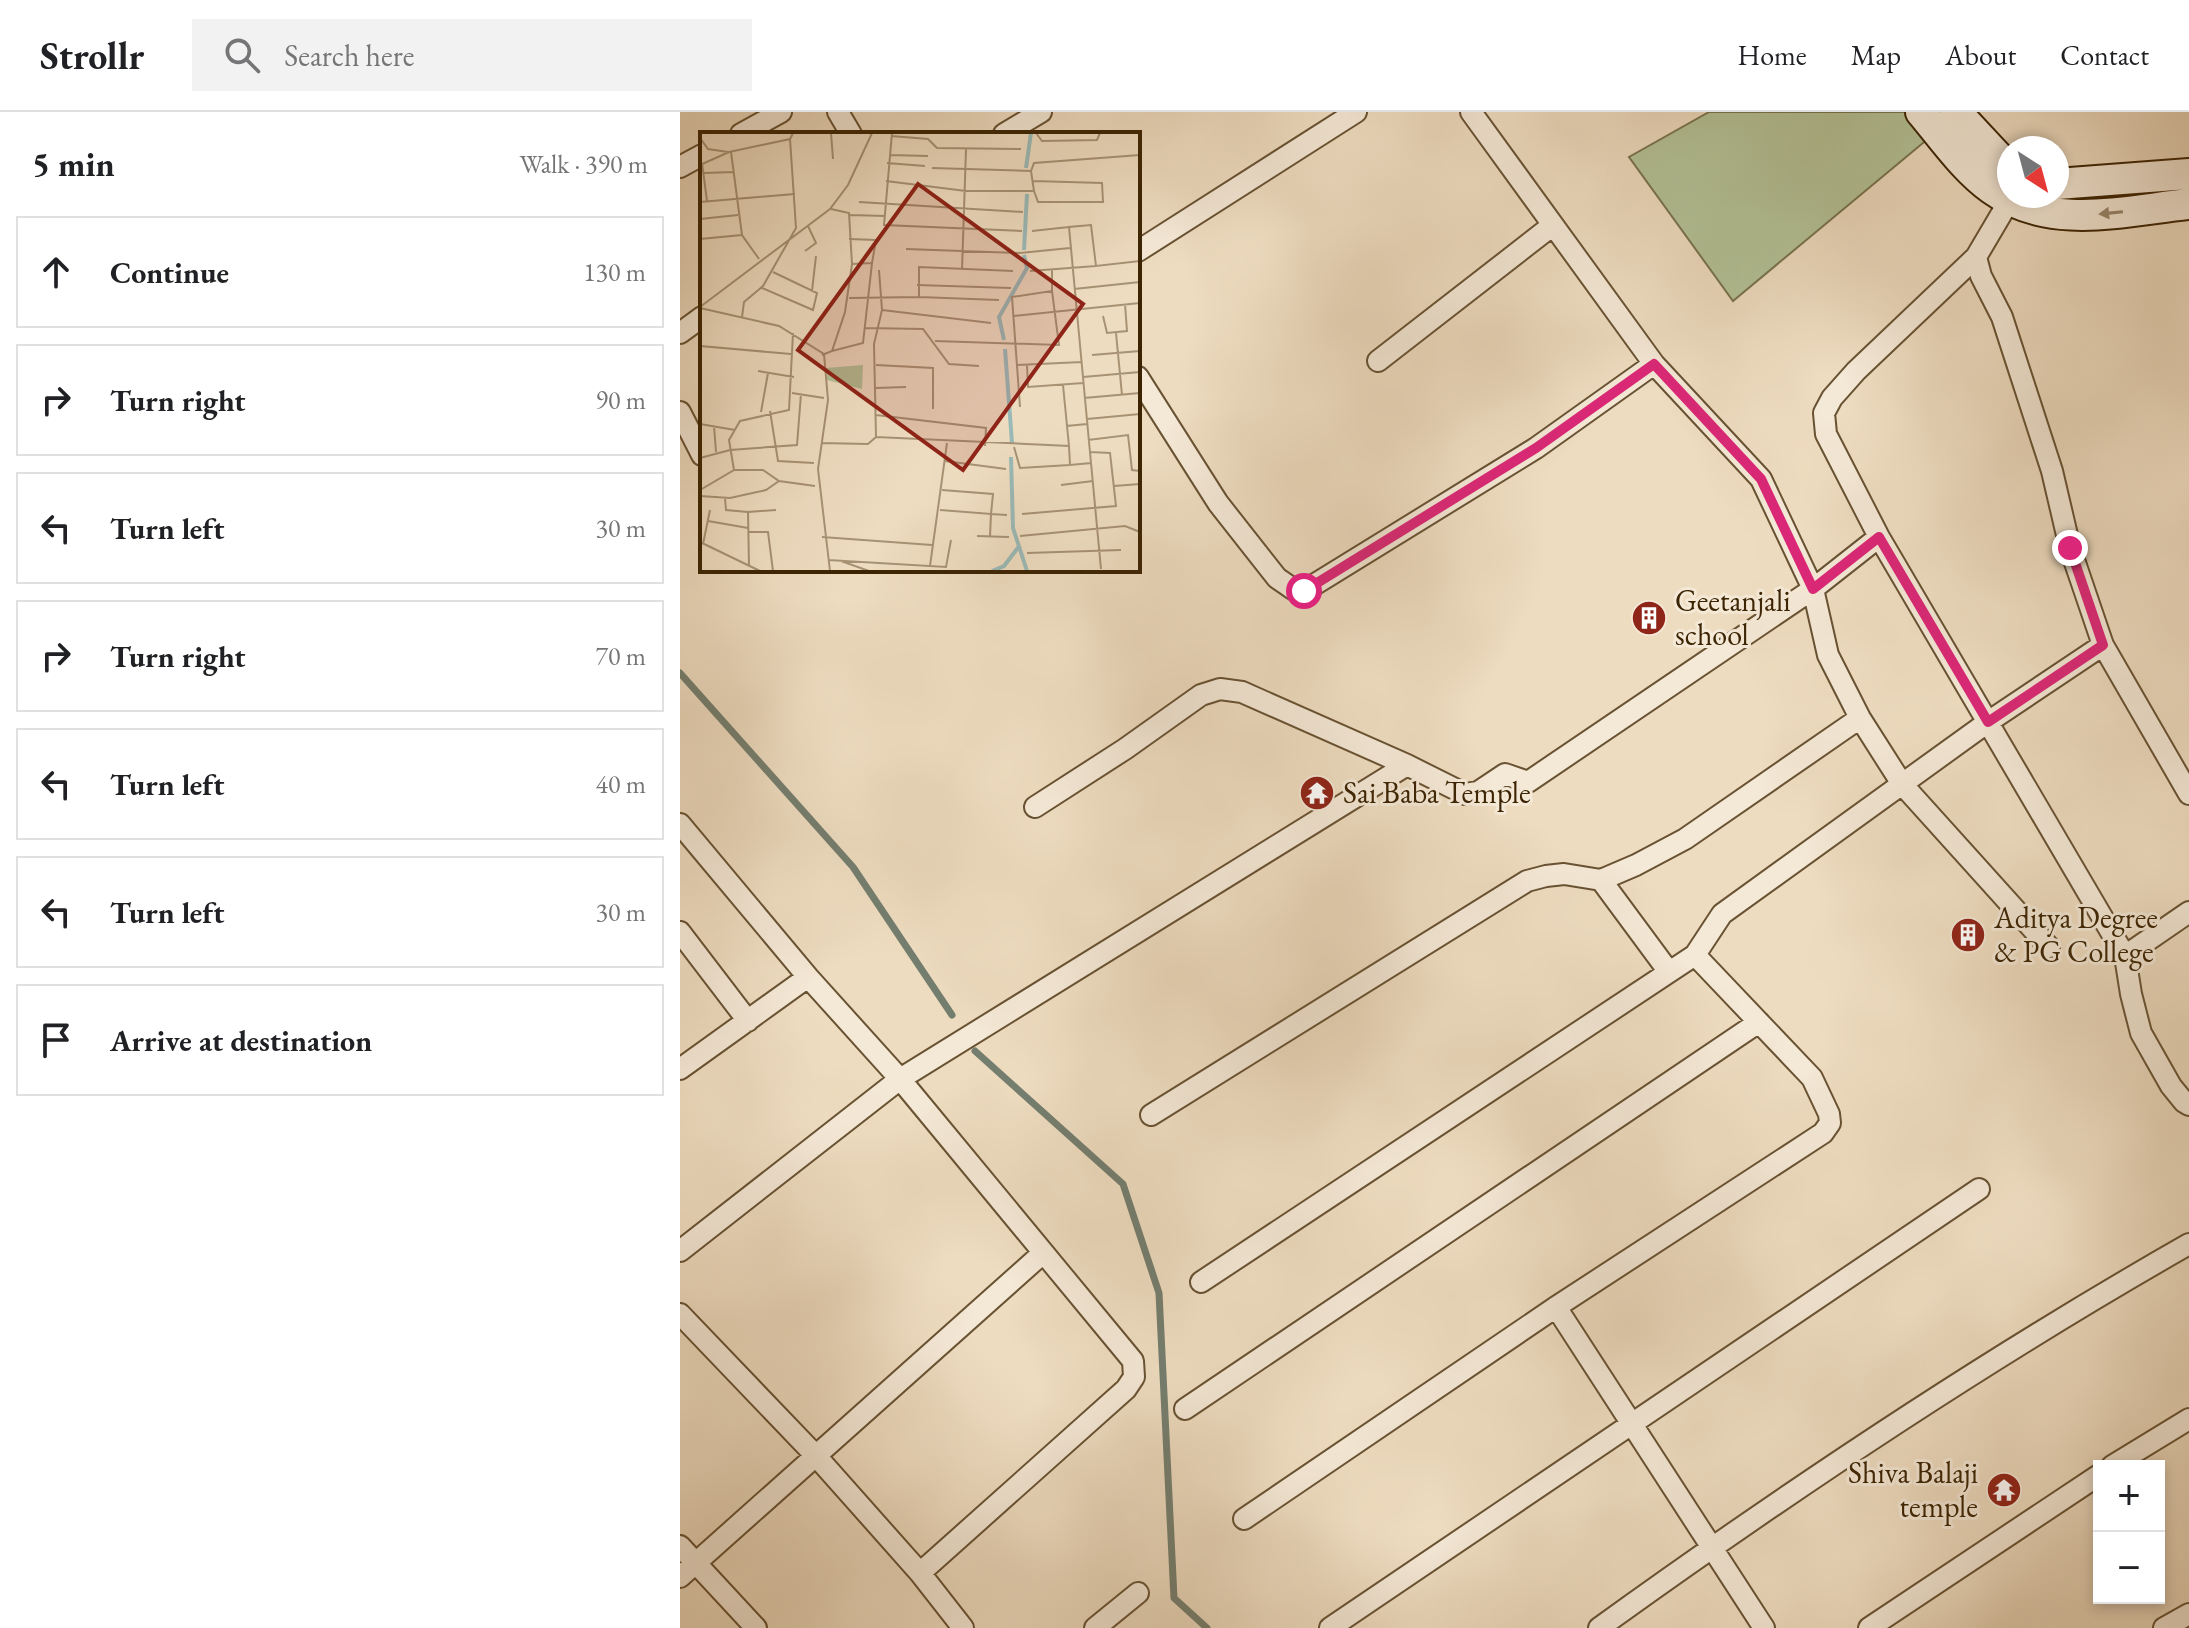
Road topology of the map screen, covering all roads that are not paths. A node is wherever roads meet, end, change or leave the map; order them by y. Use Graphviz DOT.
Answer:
graph roads {
  1 [pos="781,112"];
  2 [pos="838,112"];
  3 [pos="1041,112"];
  4 [pos="1356,112"];
  5 [pos="1471,112"];
  6 [pos="1921,112"];
  7 [pos="1956,112"];
  8 [pos="745,132"];
  9 [pos="850,132"];
  10 [pos="1007,132"];
  11 [pos="700,156"];
  12 [pos="1997,156"];
  13 [pos="680,167"];
  14 [pos="2189,174"];
  15 [pos="2069,183"];
  16 [pos="1997,191"];
  17 [pos="2189,204"];
  18 [pos="2005,208"];
  19 [pos="2031,208"];
  20 [pos="1553,225"];
  21 [pos="1140,250"];
  22 [pos="1976,257"];
  23 [pos="700,318"];
  24 [pos="680,333"];
  25 [pos="1378,361"];
  26 [pos="1654,364"];
  27 [pos="1140,380"];
  28 [pos="680,412"];
  29 [pos="700,451"];
  30 [pos="1879,537"];
  31 [pos="1813,589"];
  32 [pos="2103,645"];
  33 [pos="1860,718"];
  34 [pos="1988,722"];
  35 [pos="1407,765"];
  36 [pos="1902,784"];
  37 [pos="2189,794"];
  38 [pos="1035,807"];
  39 [pos="680,824"];
  40 [pos="1604,879"];
  41 [pos="2189,912"];
  42 [pos="680,932"];
  43 [pos="2049,947"];
  44 [pos="1698,951"];
  45 [pos="2125,956"];
  46 [pos="1669,972"];
  47 [pos="808,977"];
  48 [pos="748,1021"];
  49 [pos="1759,1022"];
  50 [pos="680,1069"];
  51 [pos="900,1079"];
  52 [pos="2189,1105"];
  53 [pos="1151,1115"];
  54 [pos="1979,1189"];
  55 [pos="2189,1244"];
  56 [pos="680,1251"];
  57 [pos="1043,1253"];
  58 [pos="1201,1282"];
  59 [pos="1556,1307"];
  60 [pos="680,1314"];
  61 [pos="1185,1409"];
  62 [pos="1630,1423"];
  63 [pos="2180,1424"];
  64 [pos="817,1457"];
  65 [pos="2123,1460"];
  66 [pos="2093,1479"];
  67 [pos="1244,1519"];
  68 [pos="680,1546"];
  69 [pos="1710,1548"];
  70 [pos="696,1562"];
  71 [pos="920,1573"];
  72 [pos="680,1577"];
  73 [pos="1138,1593"];
  74 [pos="2189,1614"];
  75 [pos="756,1628"];
  76 [pos="963,1628"];
  77 [pos="1095,1628"];
  78 [pos="1330,1628"];
  79 [pos="1599,1628"];
  80 [pos="1764,1628"];
  81 [pos="1869,1628"];
  82 [pos="2164,1628"];
  1 -- 8 [label="street"];
  2 -- 9 [label="street"];
  3 -- 10 [label="street"];
  4 -- 21 [label="street"];
  5 -- 20 [label="street"];
  6 -- 16 [label="main road"];
  7 -- 12 [label="main road"];
  11 -- 13 [label="street"];
  14 -- 15 [label="main road"];
  17 -- 19 [label="main road, one-way"];
  18 -- 22 [label="street"];
  20 -- 25 [label="street"];
  20 -- 26 [label="street"];
  22 -- 30 [label="street"];
  22 -- 32 [label="street"];
  23 -- 24 [label="street"];
  26 -- 27 [label="street"];
  26 -- 31 [label="street"];
  28 -- 29 [label="street"];
  30 -- 31 [label="street"];
  30 -- 34 [label="street"];
  31 -- 33 [label="street"];
  31 -- 35 [label="street"];
  32 -- 34 [label="street"];
  32 -- 37 [label="street"];
  33 -- 36 [label="street"];
  33 -- 40 [label="street"];
  34 -- 36 [label="street"];
  34 -- 45 [label="street"];
  35 -- 38 [label="street"];
  35 -- 51 [label="street"];
  36 -- 43 [label="street"];
  36 -- 44 [label="street"];
  39 -- 47 [label="street"];
  40 -- 46 [label="street"];
  40 -- 53 [label="street"];
  41 -- 45 [label="street"];
  42 -- 48 [label="street"];
  44 -- 46 [label="street"];
  44 -- 49 [label="street"];
  45 -- 52 [label="street"];
  46 -- 58 [label="street"];
  47 -- 48 [label="street"];
  47 -- 51 [label="street"];
  48 -- 50 [label="street"];
  49 -- 59 [label="street"];
  49 -- 61 [label="street"];
  51 -- 56 [label="street"];
  51 -- 57 [label="street"];
  54 -- 62 [label="street"];
  55 -- 69 [label="street"];
  57 -- 64 [label="street"];
  57 -- 71 [label="street"];
  59 -- 62 [label="street"];
  59 -- 67 [label="street"];
  60 -- 64 [label="street"];
  62 -- 69 [label="street"];
  62 -- 78 [label="street"];
  63 -- 65 [label="street"];
  64 -- 70 [label="street"];
  64 -- 71 [label="street"];
  66 -- 81 [label="street"];
  68 -- 70 [label="street"];
  69 -- 79 [label="street"];
  69 -- 80 [label="street"];
  70 -- 72 [label="street"];
  70 -- 75 [label="street"];
  71 -- 76 [label="street"];
  73 -- 77 [label="street"];
  74 -- 82 [label="street"];
}
